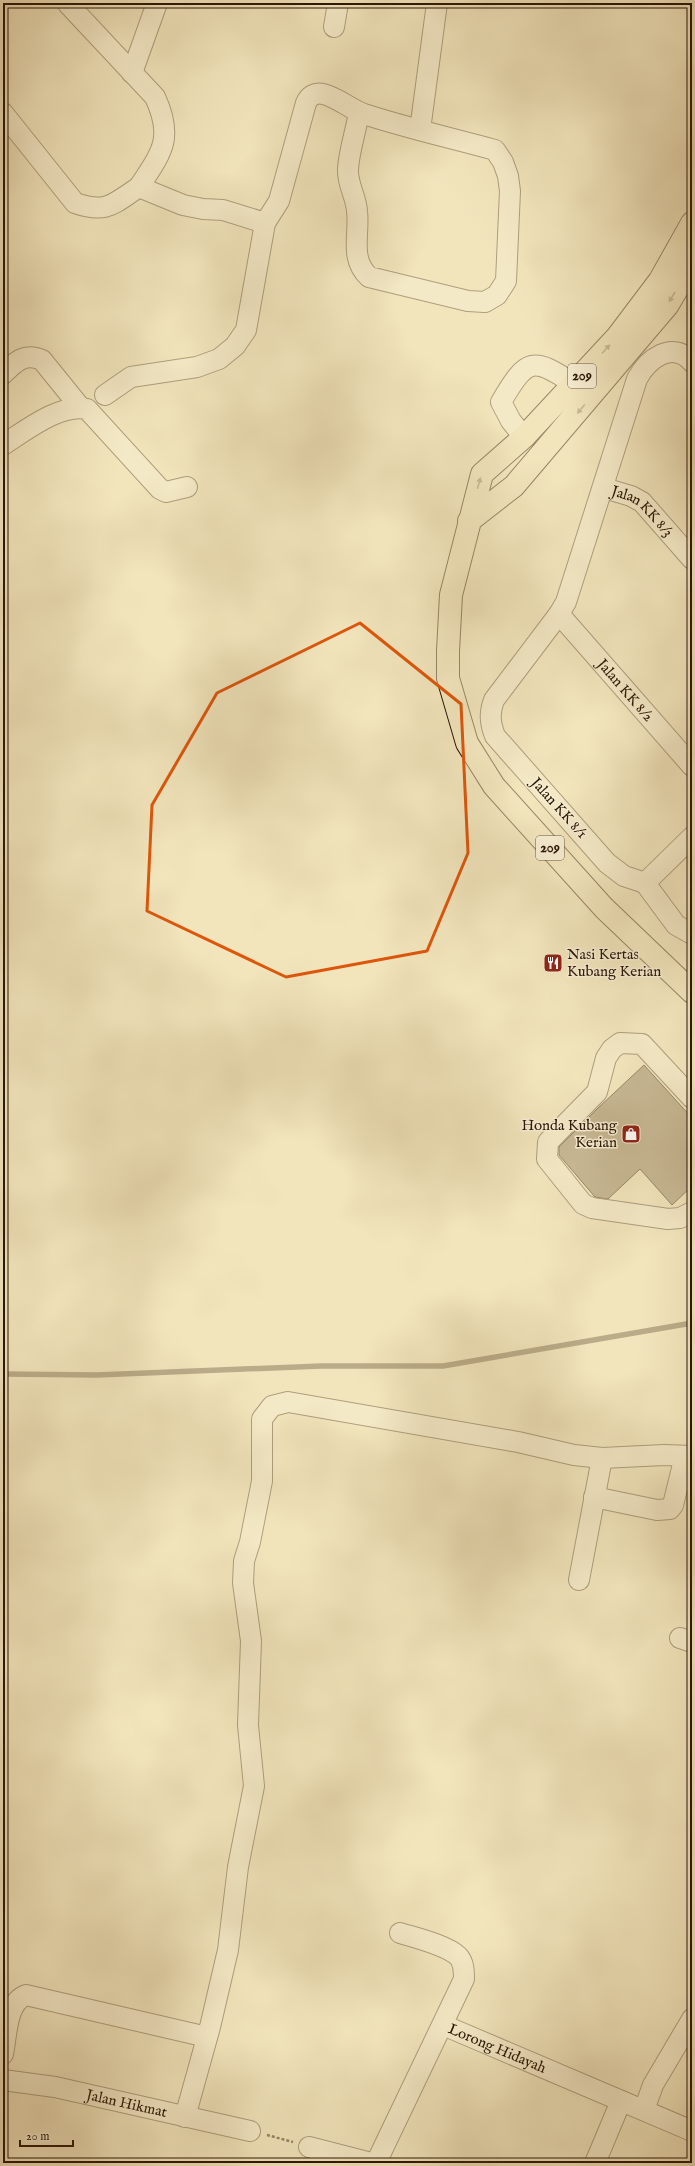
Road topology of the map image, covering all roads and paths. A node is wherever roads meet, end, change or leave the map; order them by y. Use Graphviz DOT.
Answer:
graph roads {
  1 [pos="157,3"];
  2 [pos="338,3"];
  3 [pos="437,3"];
  4 [pos="68,4"];
  5 [pos="334,27"];
  6 [pos="132,73"];
  7 [pos="359,112"];
  8 [pos="3,113"];
  9 [pos="420,130"];
  10 [pos="139,187"];
  11 [pos="265,223"];
  12 [pos="692,223"];
  13 [pos="692,264"];
  14 [pos="692,362"];
  15 [pos="3,374"];
  16 [pos="574,384"];
  17 [pos="105,395"];
  18 [pos="80,407"];
  19 [pos="524,437"];
  20 [pos="3,445"];
  21 [pos="187,487"];
  22 [pos="604,488"];
  23 [pos="469,521"];
  24 [pos="692,559"];
  25 [pos="559,614"];
  26 [pos="692,766"];
  27 [pos="692,837"];
  28 [pos="645,883"];
  29 [pos="689,928"];
  30 [pos="692,992"];
  31 [pos="692,1098"];
  32 [pos="692,1212"];
  33 [pos="689,1456"];
  34 [pos="602,1458"];
  35 [pos="594,1497"];
  36 [pos="579,1580"];
  37 [pos="400,1933"];
  38 [pos="692,2019"];
  39 [pos="443,2025"];
  40 [pos="207,2037"];
  41 [pos="3,2054"];
  42 [pos="3,2080"];
  43 [pos="621,2101"];
  44 [pos="644,2110"];
  45 [pos="184,2116"];
  46 [pos="250,2131"];
  47 [pos="692,2131"];
  48 [pos="309,2146"];
  49 [pos="371,2163"];
  50 [pos="376,2163"];
  51 [pos="595,2163"];
  1 -- 6 [label="street"];
  2 -- 5 [label="street"];
  3 -- 9 [label="street"];
  4 -- 6 [label="street"];
  6 -- 10 [label="street"];
  7 -- 9 [label="street"];
  7 -- 9 [label="street"];
  7 -- 11 [label="street"];
  8 -- 10 [label="street"];
  10 -- 11 [label="street"];
  11 -- 17 [label="street"];
  16 -- 12 [label="main road, 209, one-way"];
  13 -- 23 [label="main road, 209, one-way"];
  14 -- 22 [label="street"];
  15 -- 18 [label="street"];
  16 -- 19 [label="main road, 209"];
  16 -- 19 [label="street"];
  18 -- 20 [label="street"];
  18 -- 21 [label="street"];
  23 -- 19 [label="main road, 209, one-way"];
  22 -- 24 [label="street, Jalan KK 8/3"];
  22 -- 25 [label="street"];
  23 -- 30 [label="main road, 209"];
  25 -- 26 [label="street, Jalan KK 8/2"];
  25 -- 28 [label="street, Jalan KK 8/1"];
  27 -- 28 [label="street"];
  28 -- 29 [label="street"];
  31 -- 32 [label="street"];
  33 -- 34 [label="street"];
  33 -- 35 [label="street"];
  34 -- 35 [label="street"];
  34 -- 40 [label="street"];
  35 -- 36 [label="street"];
  37 -- 39 [label="street"];
  38 -- 44 [label="street"];
  39 -- 43 [label="street, Lorong Hidayah"];
  39 -- 50 [label="street, Lorong Hidayah"];
  40 -- 41 [label="street"];
  40 -- 45 [label="street"];
  42 -- 45 [label="street, Jalan Hikmat"];
  43 -- 44 [label="street, Lorong Hidayah"];
  43 -- 51 [label="street"];
  44 -- 47 [label="street, Lorong Hidayah"];
  45 -- 46 [label="street, Jalan Hikmat"];
  46 -- 48 [label="path"];
  48 -- 49 [label="street"];
}
